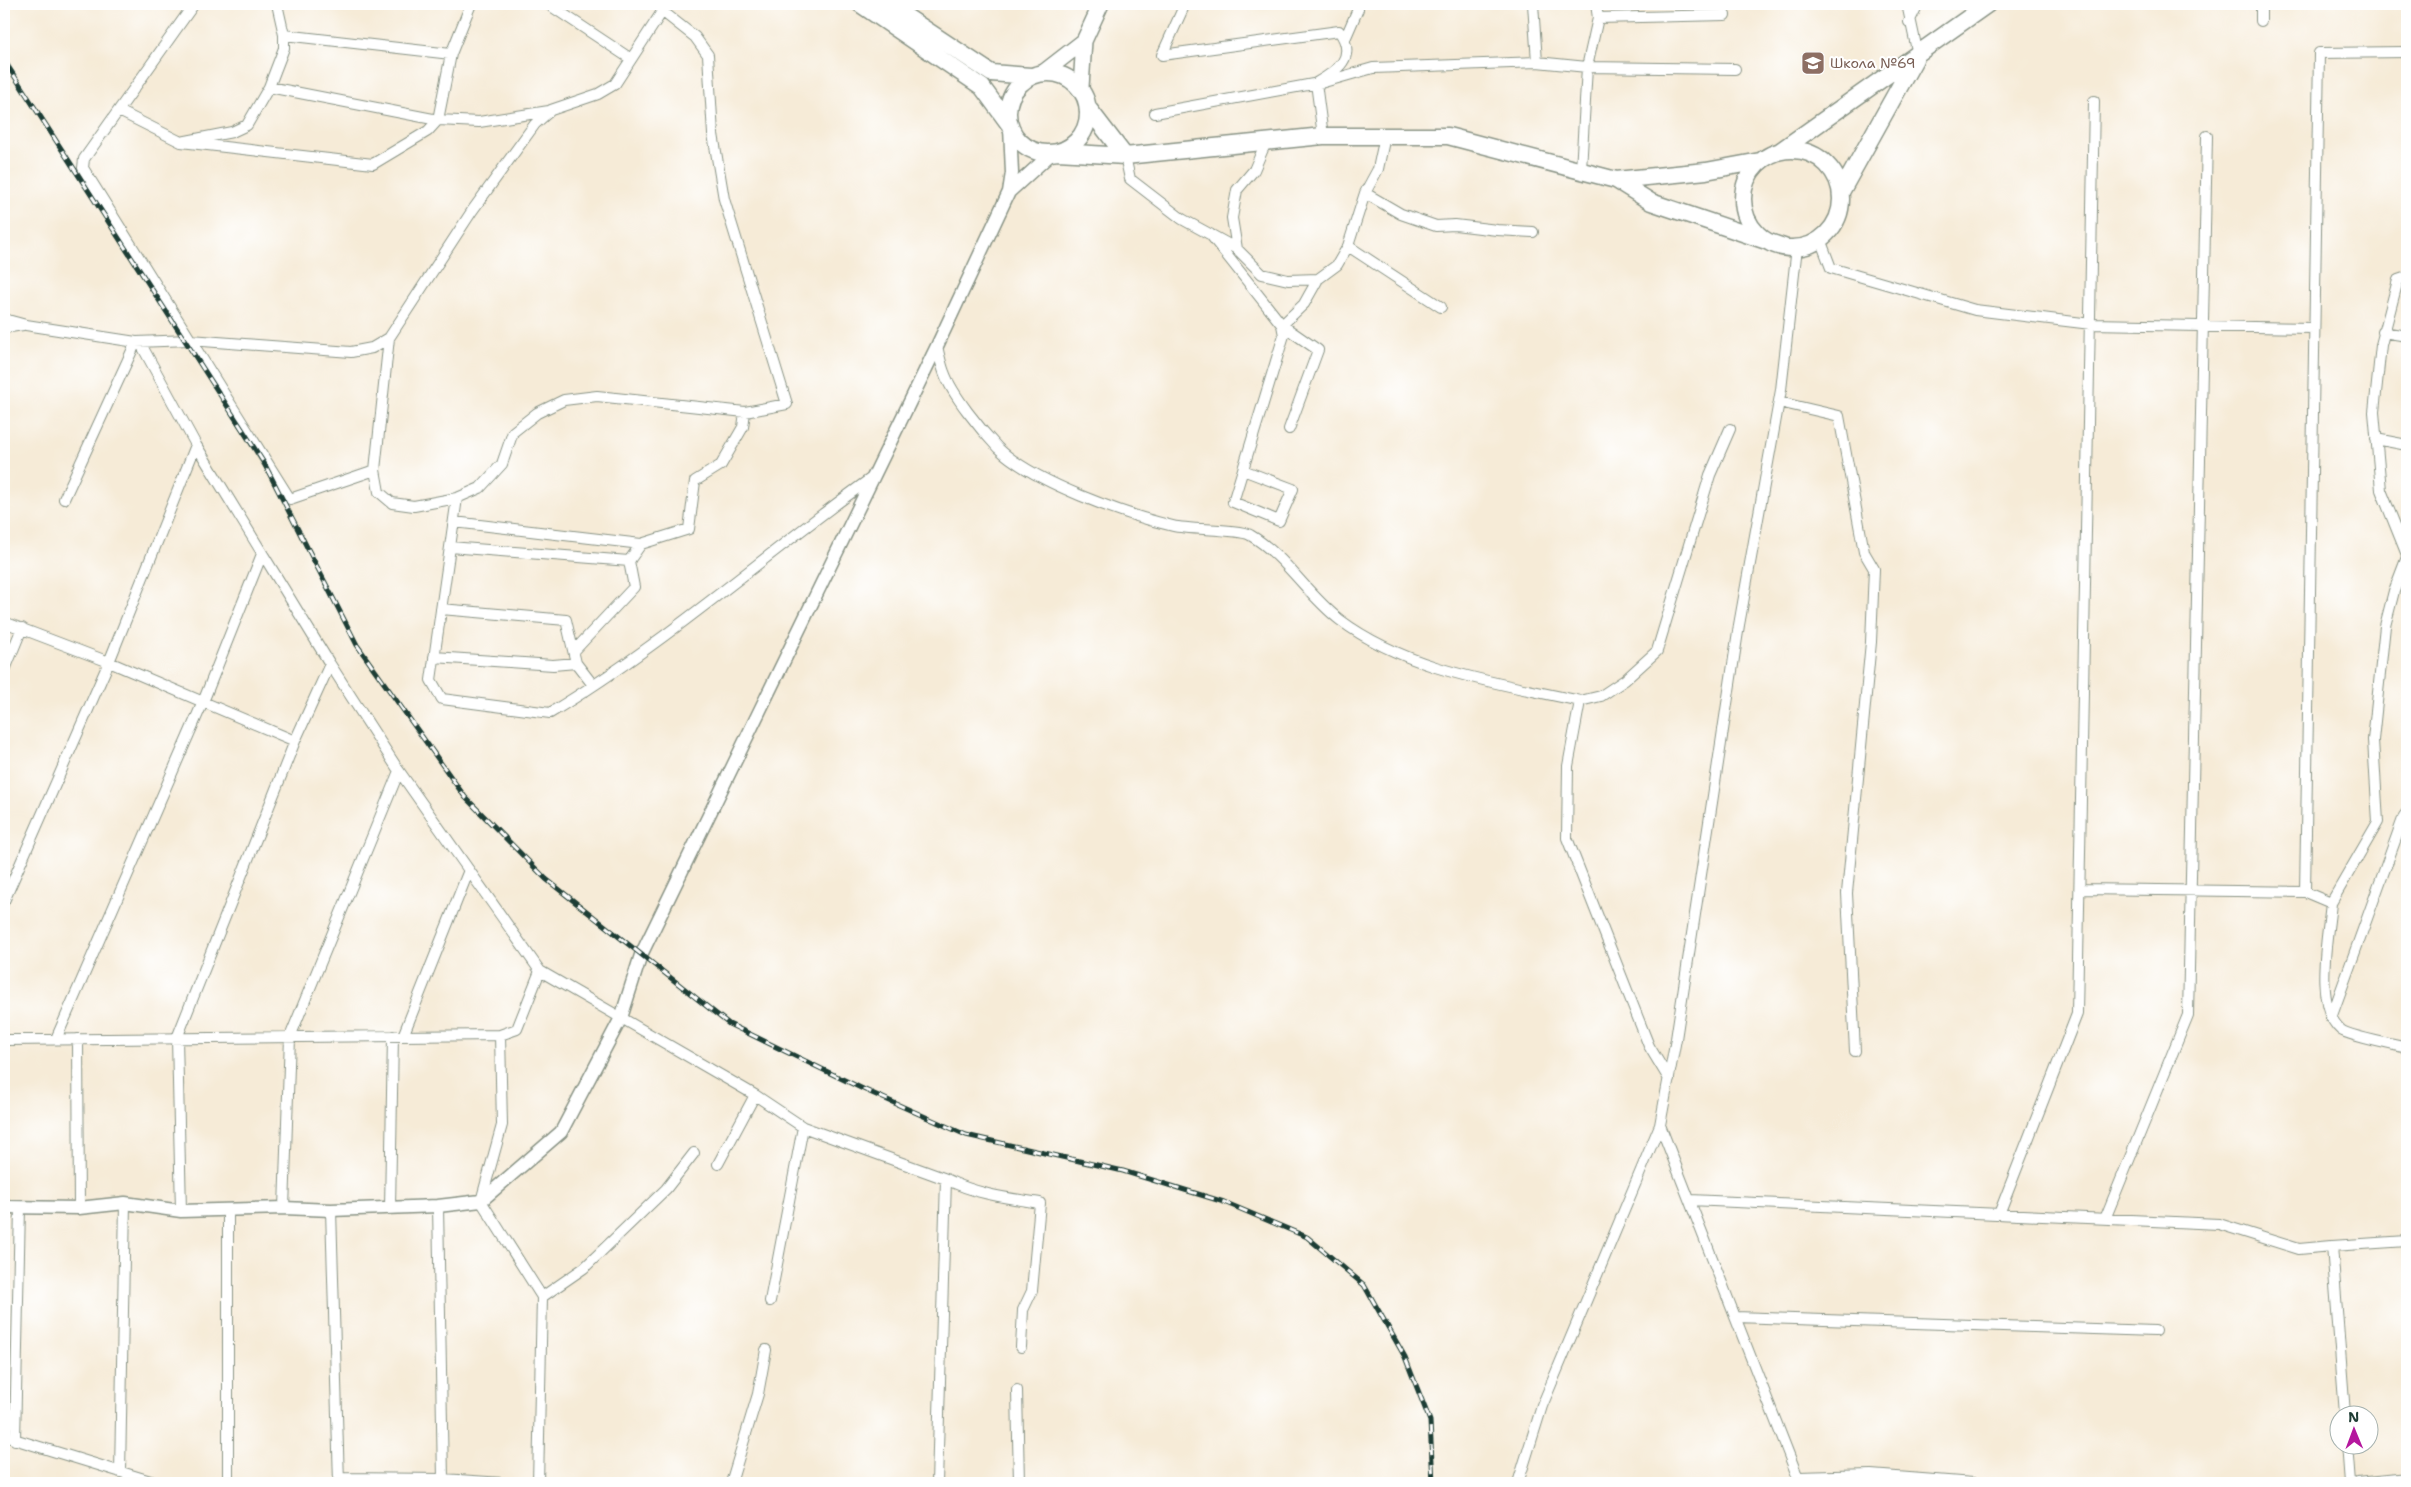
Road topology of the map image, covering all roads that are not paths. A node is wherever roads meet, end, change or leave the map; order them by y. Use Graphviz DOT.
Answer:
graph roads {
  1 [pos="194,4"];
  2 [pos="277,4"];
  3 [pos="471,4"];
  4 [pos="548,4"];
  5 [pos="860,4"];
  6 [pos="887,4"];
  7 [pos="1101,4"];
  8 [pos="1185,4"];
  9 [pos="1358,4"];
  10 [pos="1533,4"];
  11 [pos="1596,4"];
  12 [pos="1907,4"];
  13 [pos="1918,4"];
  14 [pos="1988,4"];
  15 [pos="2261,4"];
  16 [pos="664,7"];
  17 [pos="1725,15"];
  18 [pos="1598,18"];
  19 [pos="2261,21"];
  20 [pos="1909,22"];
  21 [pos="284,35"];
  22 [pos="1345,39"];
  23 [pos="1084,41"];
  24 [pos="2407,52"];
  25 [pos="451,54"];
  26 [pos="1918,55"];
  27 [pos="631,59"];
  28 [pos="1537,62"];
  29 [pos="1588,67"];
  30 [pos="1735,69"];
  31 [pos="1038,74"];
  32 [pos="1316,83"];
  33 [pos="269,87"];
  34 [pos="1080,87"];
  35 [pos="2094,101"];
  36 [pos="1089,109"];
  37 [pos="551,110"];
  38 [pos="119,111"];
  39 [pos="1155,113"];
  40 [pos="438,120"];
  41 [pos="1010,126"];
  42 [pos="1323,136"];
  43 [pos="1385,136"];
  44 [pos="2207,136"];
  45 [pos="181,142"];
  46 [pos="1266,142"];
  47 [pos="1780,151"];
  48 [pos="1055,153"];
  49 [pos="1125,156"];
  50 [pos="1760,161"];
  51 [pos="1581,170"];
  52 [pos="1616,180"];
  53 [pos="1010,192"];
  54 [pos="1841,192"];
  55 [pos="1365,193"];
  56 [pos="1533,232"];
  57 [pos="1210,234"];
  58 [pos="1820,239"];
  59 [pos="1348,246"];
  60 [pos="1791,247"];
  61 [pos="1237,249"];
  62 [pos="2407,277"];
  63 [pos="1318,279"];
  64 [pos="1441,307"];
  65 [pos="4,321"];
  66 [pos="1282,324"];
  67 [pos="2091,324"];
  68 [pos="2202,325"];
  69 [pos="2314,328"];
  70 [pos="2383,332"];
  71 [pos="2407,336"];
  72 [pos="389,338"];
  73 [pos="190,340"];
  74 [pos="136,342"];
  75 [pos="937,346"];
  76 [pos="1779,402"];
  77 [pos="745,412"];
  78 [pos="1289,429"];
  79 [pos="1730,429"];
  80 [pos="2376,439"];
  81 [pos="196,445"];
  82 [pos="2407,445"];
  83 [pos="375,470"];
  84 [pos="1243,470"];
  85 [pos="874,476"];
  86 [pos="457,498"];
  87 [pos="64,499"];
  88 [pos="454,522"];
  89 [pos="641,544"];
  90 [pos="450,547"];
  91 [pos="262,554"];
  92 [pos="2407,556"];
  93 [pos="629,562"];
  94 [pos="441,609"];
  95 [pos="4,622"];
  96 [pos="22,628"];
  97 [pos="574,651"];
  98 [pos="434,657"];
  99 [pos="109,662"];
  100 [pos="576,662"];
  101 [pos="330,664"];
  102 [pos="4,672"];
  103 [pos="593,685"];
  104 [pos="1580,701"];
  105 [pos="203,702"];
  106 [pos="295,741"];
  107 [pos="399,771"];
  108 [pos="2407,812"];
  109 [pos="469,870"];
  110 [pos="2080,889"];
  111 [pos="2191,889"];
  112 [pos="2305,892"];
  113 [pos="4,901"];
  114 [pos="2331,903"];
  115 [pos="540,971"];
  116 [pos="620,1018"];
  117 [pos="2331,1018"];
  118 [pos="500,1035"];
  119 [pos="398,1036"];
  120 [pos="290,1037"];
  121 [pos="177,1038"];
  122 [pos="56,1039"];
  123 [pos="78,1039"];
  124 [pos="4,1040"];
  125 [pos="2407,1048"];
  126 [pos="1855,1052"];
  127 [pos="1669,1079"];
  128 [pos="755,1095"];
  129 [pos="1660,1125"];
  130 [pos="804,1127"];
  131 [pos="694,1154"];
  132 [pos="718,1164"];
  133 [pos="946,1179"];
  134 [pos="1690,1200"];
  135 [pos="482,1201"];
  136 [pos="125,1203"];
  137 [pos="4,1206"];
  138 [pos="438,1206"];
  139 [pos="20,1208"];
  140 [pos="79,1208"];
  141 [pos="284,1208"];
  142 [pos="390,1208"];
  143 [pos="228,1209"];
  144 [pos="331,1210"];
  145 [pos="181,1211"];
  146 [pos="1999,1214"];
  147 [pos="2105,1219"];
  148 [pos="2407,1241"];
  149 [pos="2332,1246"];
  150 [pos="542,1297"];
  151 [pos="770,1301"];
  152 [pos="1736,1317"];
  153 [pos="2155,1331"];
  154 [pos="1020,1346"];
  155 [pos="766,1350"];
  156 [pos="1017,1390"];
  157 [pos="2344,1404"];
  158 [pos="4,1436"];
  159 [pos="15,1440"];
  160 [pos="2348,1454"];
  161 [pos="120,1472"];
  162 [pos="2407,1478"];
  163 [pos="443,1479"];
  164 [pos="339,1480"];
  165 [pos="1799,1480"];
  166 [pos="157,1483"];
  167 [pos="228,1483"];
  168 [pos="503,1483"];
  169 [pos="538,1483"];
  170 [pos="731,1483"];
  171 [pos="937,1483"];
  172 [pos="1019,1483"];
  173 [pos="1518,1483"];
  174 [pos="1973,1483"];
  175 [pos="2350,1483"];
  176 [pos="2358,1483"];
  1 -- 38 [label="street"];
  2 -- 21 [label="street"];
  3 -- 25 [label="street"];
  4 -- 27 [label="street"];
  5 -- 41 [label="main road"];
  6 -- 31 [label="main road"];
  7 -- 23 [label="main road"];
  8 -- 22 [label="street"];
  9 -- 22 [label="street"];
  10 -- 28 [label="street"];
  11 -- 18 [label="street"];
  12 -- 20 [label="street"];
  13 -- 20 [label="street"];
  14 -- 26 [label="main road"];
  15 -- 19 [label="street"];
  16 -- 27 [label="street"];
  16 -- 77 [label="street"];
  17 -- 18 [label="street"];
  18 -- 29 [label="street"];
  20 -- 26 [label="street"];
  21 -- 25 [label="street"];
  21 -- 33 [label="street"];
  22 -- 32 [label="street"];
  23 -- 31 [label="main road"];
  23 -- 34 [label="main road"];
  24 -- 69 [label="street"];
  25 -- 40 [label="street"];
  26 -- 47 [label="main road"];
  26 -- 54 [label="main road"];
  27 -- 37 [label="street"];
  28 -- 29 [label="street"];
  28 -- 32 [label="street"];
  29 -- 30 [label="street"];
  29 -- 51 [label="street"];
  31 -- 34 [label="main road"];
  31 -- 41 [label="main road"];
  32 -- 39 [label="street"];
  32 -- 42 [label="street"];
  33 -- 40 [label="street"];
  33 -- 45 [label="street"];
  34 -- 36 [label="main road"];
  35 -- 67 [label="street"];
  36 -- 48 [label="main road"];
  36 -- 49 [label="main road"];
  37 -- 40 [label="street"];
  37 -- 72 [label="street"];
  38 -- 45 [label="street"];
  38 -- 73 [label="street"];
  40 -- 45 [label="street"];
  41 -- 48 [label="main road"];
  41 -- 53 [label="street"];
  42 -- 43 [label="main road"];
  42 -- 46 [label="main road"];
  43 -- 51 [label="main road"];
  43 -- 55 [label="street"];
  44 -- 68 [label="street"];
  46 -- 49 [label="main road"];
  46 -- 61 [label="street"];
  47 -- 50 [label="main road"];
  47 -- 54 [label="main road"];
  48 -- 49 [label="main road"];
  48 -- 53 [label="street"];
  49 -- 57 [label="street"];
  50 -- 52 [label="main road"];
  50 -- 60 [label="main road"];
  51 -- 52 [label="main road"];
  52 -- 60 [label="main road"];
  53 -- 75 [label="street"];
  54 -- 58 [label="main road"];
  55 -- 56 [label="street"];
  55 -- 59 [label="street"];
  57 -- 61 [label="street"];
  57 -- 66 [label="street"];
  58 -- 60 [label="main road"];
  58 -- 67 [label="street"];
  59 -- 63 [label="street"];
  59 -- 64 [label="street"];
  60 -- 76 [label="street"];
  61 -- 63 [label="street"];
  62 -- 70 [label="street"];
  63 -- 66 [label="street"];
  65 -- 74 [label="street"];
  66 -- 78 [label="street"];
  66 -- 84 [label="street"];
  67 -- 68 [label="street"];
  67 -- 110 [label="street"];
  68 -- 69 [label="street"];
  68 -- 111 [label="street"];
  69 -- 112 [label="street"];
  70 -- 71 [label="street"];
  70 -- 80 [label="street"];
  72 -- 73 [label="street"];
  72 -- 83 [label="street"];
  73 -- 74 [label="street"];
  73 -- 83 [label="street"];
  74 -- 81 [label="street"];
  74 -- 87 [label="street"];
  75 -- 85 [label="street"];
  75 -- 104 [label="street"];
  76 -- 126 [label="street"];
  76 -- 127 [label="street"];
  77 -- 86 [label="street"];
  77 -- 89 [label="street"];
  79 -- 104 [label="street"];
  80 -- 82 [label="street"];
  80 -- 92 [label="street"];
  81 -- 91 [label="street"];
  81 -- 99 [label="street"];
  83 -- 86 [label="street"];
  84 -- 84 [label="street"];
  85 -- 103 [label="street"];
  85 -- 116 [label="street"];
  86 -- 88 [label="street"];
  88 -- 89 [label="street"];
  88 -- 90 [label="street"];
  89 -- 93 [label="street"];
  90 -- 93 [label="street"];
  90 -- 94 [label="street"];
  91 -- 101 [label="street"];
  91 -- 105 [label="street"];
  92 -- 114 [label="street"];
  93 -- 97 [label="street"];
  94 -- 97 [label="street"];
  94 -- 98 [label="street"];
  95 -- 96 [label="street"];
  96 -- 99 [label="street"];
  96 -- 102 [label="street"];
  97 -- 100 [label="street"];
  98 -- 100 [label="street"];
  98 -- 103 [label="street"];
  99 -- 105 [label="street"];
  99 -- 113 [label="street"];
  100 -- 103 [label="street"];
  101 -- 106 [label="street"];
  101 -- 107 [label="street"];
  104 -- 127 [label="street"];
  105 -- 106 [label="street"];
  105 -- 122 [label="street"];
  106 -- 121 [label="street"];
  107 -- 109 [label="street"];
  107 -- 120 [label="street"];
  108 -- 117 [label="street"];
  109 -- 115 [label="street"];
  109 -- 119 [label="street"];
  110 -- 111 [label="street"];
  110 -- 146 [label="street"];
  111 -- 112 [label="street"];
  111 -- 147 [label="street"];
  112 -- 114 [label="street"];
  114 -- 117 [label="street"];
  115 -- 116 [label="street"];
  115 -- 118 [label="street"];
  116 -- 128 [label="street"];
  116 -- 135 [label="street"];
  117 -- 125 [label="street"];
  118 -- 119 [label="street"];
  118 -- 135 [label="street"];
  119 -- 120 [label="street"];
  119 -- 142 [label="street"];
  120 -- 121 [label="street"];
  120 -- 141 [label="street"];
  121 -- 123 [label="street"];
  121 -- 145 [label="street"];
  122 -- 123 [label="street"];
  122 -- 124 [label="street"];
  123 -- 140 [label="street"];
  127 -- 129 [label="street"];
  128 -- 130 [label="street"];
  128 -- 132 [label="street"];
  129 -- 134 [label="street"];
  129 -- 173 [label="street"];
  130 -- 133 [label="street"];
  130 -- 151 [label="street"];
  131 -- 150 [label="street"];
  133 -- 154 [label="street"];
  133 -- 171 [label="street"];
  134 -- 146 [label="street"];
  134 -- 152 [label="street"];
  135 -- 138 [label="street"];
  135 -- 150 [label="street"];
  136 -- 140 [label="street"];
  136 -- 145 [label="street"];
  136 -- 161 [label="street"];
  137 -- 139 [label="street"];
  138 -- 142 [label="street"];
  138 -- 163 [label="street"];
  139 -- 140 [label="street"];
  139 -- 159 [label="street"];
  141 -- 143 [label="street"];
  141 -- 144 [label="street"];
  142 -- 144 [label="street"];
  143 -- 145 [label="street"];
  143 -- 167 [label="street"];
  144 -- 164 [label="street"];
  146 -- 147 [label="street"];
  147 -- 149 [label="street"];
  148 -- 149 [label="street"];
  149 -- 157 [label="street"];
  150 -- 169 [label="street"];
  152 -- 153 [label="street"];
  152 -- 165 [label="street"];
  155 -- 170 [label="street"];
  156 -- 172 [label="street"];
  158 -- 159 [label="street"];
  159 -- 161 [label="street"];
  160 -- 175 [label="street"];
  161 -- 166 [label="street"];
  162 -- 176 [label="street"];
  163 -- 164 [label="street"];
  163 -- 168 [label="street"];
  165 -- 174 [label="street"];
}
